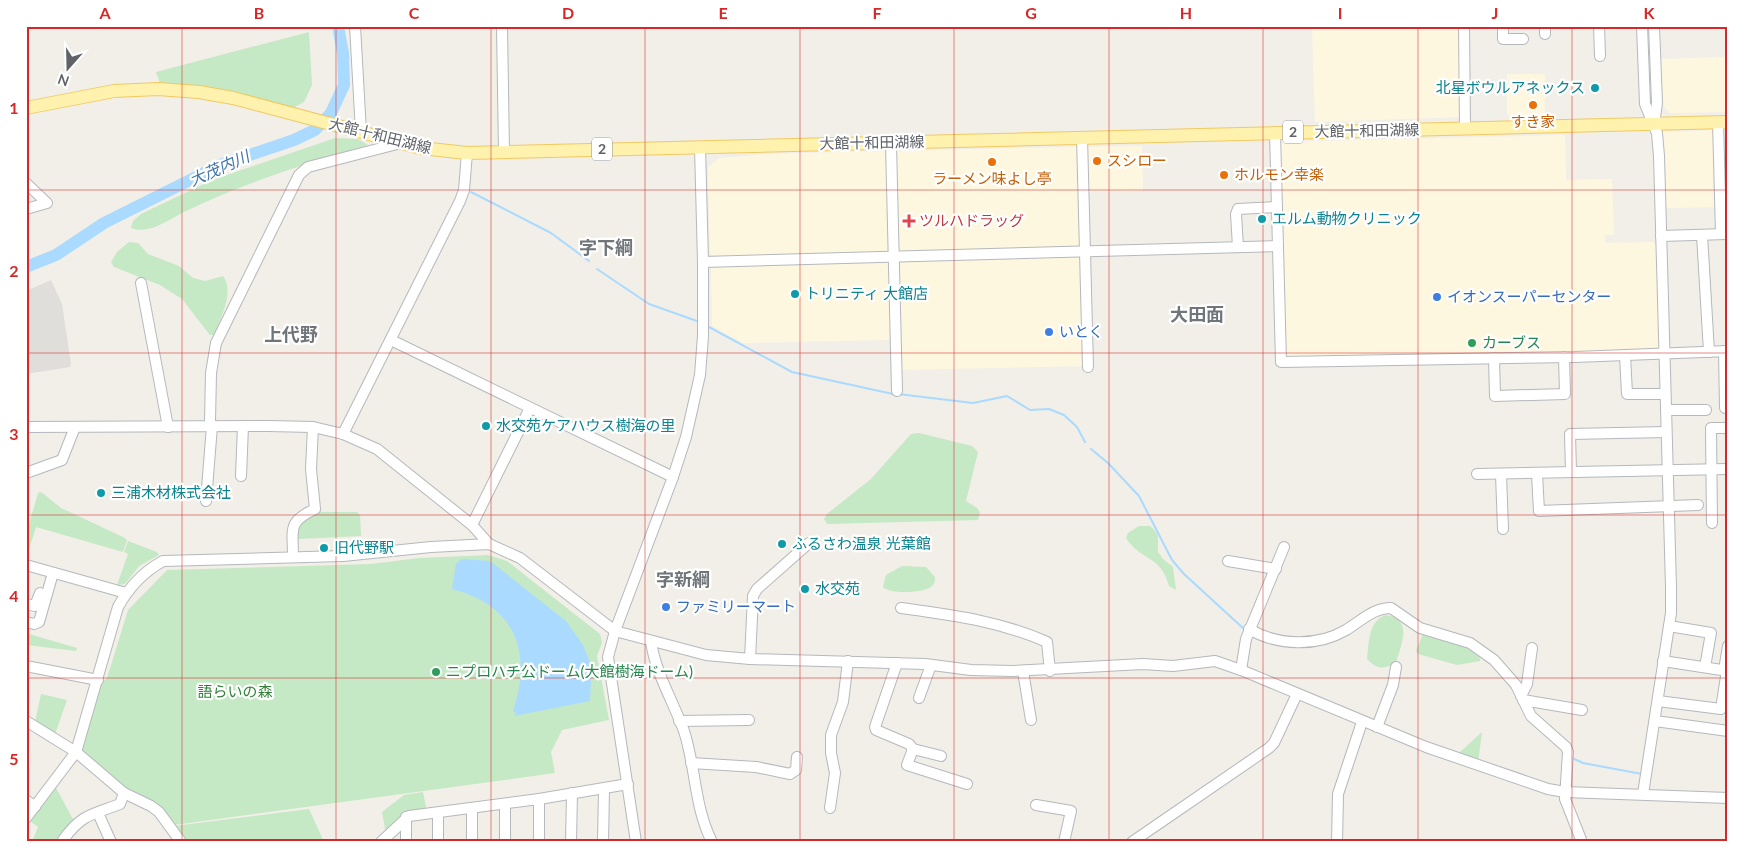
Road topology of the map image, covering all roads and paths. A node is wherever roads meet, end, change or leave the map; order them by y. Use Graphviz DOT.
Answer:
graph roads {
  1 [pos="356,26"];
  2 [pos="502,26"];
  3 [pos="1464,26"];
  4 [pos="1503,26"];
  5 [pos="1600,26"];
  6 [pos="1642,26"];
  7 [pos="1654,26"];
  8 [pos="1523,39"];
  9 [pos="1600,56"];
  10 [pos="26,108"];
  11 [pos="1723,122"];
  12 [pos="1654,124"];
  13 [pos="1465,129"];
  14 [pos="361,132"];
  15 [pos="1275,132"];
  16 [pos="1082,137"];
  17 [pos="401,143"];
  18 [pos="891,144"];
  19 [pos="700,147"];
  20 [pos="504,152"];
  21 [pos="467,153"];
  22 [pos="1724,177"];
  23 [pos="26,183"];
  24 [pos="1277,207"];
  25 [pos="26,209"];
  26 [pos="1725,234"];
  27 [pos="1702,235"];
  28 [pos="1661,236"];
  29 [pos="1278,246"];
  30 [pos="1238,248"];
  31 [pos="1086,251"];
  32 [pos="893,256"];
  33 [pos="703,262"];
  34 [pos="141,283"];
  35 [pos="391,340"];
  36 [pos="1726,351"];
  37 [pos="1709,352"];
  38 [pos="1664,353"];
  39 [pos="1625,355"];
  40 [pos="1564,357"];
  41 [pos="1494,358"];
  42 [pos="1088,367"];
  43 [pos="897,391"];
  44 [pos="1665,394"];
  45 [pos="530,408"];
  46 [pos="1725,408"];
  47 [pos="1666,410"];
  48 [pos="1706,410"];
  49 [pos="212,426"];
  50 [pos="243,426"];
  51 [pos="26,427"];
  52 [pos="314,427"];
  53 [pos="75,428"];
  54 [pos="168,428"];
  55 [pos="1728,428"];
  56 [pos="1666,432"];
  57 [pos="344,434"];
  58 [pos="1728,469"];
  59 [pos="1668,470"];
  60 [pos="1710,470"];
  61 [pos="1571,472"];
  62 [pos="26,473"];
  63 [pos="1476,474"];
  64 [pos="1501,474"];
  65 [pos="1537,474"];
  66 [pos="241,476"];
  67 [pos="673,477"];
  68 [pos="206,501"];
  69 [pos="1698,506"];
  70 [pos="1668,507"];
  71 [pos="1712,523"];
  72 [pos="472,525"];
  73 [pos="1503,528"];
  74 [pos="809,543"];
  75 [pos="489,544"];
  76 [pos="1284,547"];
  77 [pos="294,557"];
  78 [pos="1228,561"];
  79 [pos="26,565"];
  80 [pos="1276,569"];
  81 [pos="50,572"];
  82 [pos="126,593"];
  83 [pos="26,604"];
  84 [pos="901,608"];
  85 [pos="26,622"];
  86 [pos="1669,626"];
  87 [pos="1249,629"];
  88 [pos="615,631"];
  89 [pos="651,642"];
  90 [pos="1728,646"];
  91 [pos="1532,648"];
  92 [pos="750,659"];
  93 [pos="848,661"];
  94 [pos="1663,661"];
  95 [pos="897,662"];
  96 [pos="930,664"];
  97 [pos="26,666"];
  98 [pos="1396,667"];
  99 [pos="1705,667"];
  100 [pos="1241,670"];
  101 [pos="1726,670"];
  102 [pos="1023,671"];
  103 [pos="1050,671"];
  104 [pos="98,680"];
  105 [pos="1297,694"];
  106 [pos="918,698"];
  107 [pos="1522,698"];
  108 [pos="1658,700"];
  109 [pos="1582,710"];
  110 [pos="749,720"];
  111 [pos="1031,720"];
  112 [pos="680,721"];
  113 [pos="1655,721"];
  114 [pos="26,722"];
  115 [pos="1362,722"];
  116 [pos="1377,727"];
  117 [pos="1728,731"];
  118 [pos="913,749"];
  119 [pos="76,752"];
  120 [pos="941,756"];
  121 [pos="797,757"];
  122 [pos="691,763"];
  123 [pos="628,784"];
  124 [pos="967,784"];
  125 [pos="604,789"];
  126 [pos="1565,792"];
  127 [pos="124,793"];
  128 [pos="572,794"];
  129 [pos="1643,794"];
  130 [pos="1728,798"];
  131 [pos="539,799"];
  132 [pos="26,800"];
  133 [pos="505,804"];
  134 [pos="1036,805"];
  135 [pos="35,807"];
  136 [pos="472,808"];
  137 [pos="830,808"];
  138 [pos="98,812"];
  139 [pos="438,812"];
  140 [pos="406,817"];
  141 [pos="26,818"];
  142 [pos="63,840"];
  143 [pos="111,842"];
  144 [pos="181,842"];
  145 [pos="381,842"];
  146 [pos="406,842"];
  147 [pos="438,842"];
  148 [pos="472,842"];
  149 [pos="505,842"];
  150 [pos="539,842"];
  151 [pos="571,842"];
  152 [pos="604,842"];
  153 [pos="636,842"];
  154 [pos="712,842"];
  155 [pos="1064,842"];
  156 [pos="1132,842"];
  157 [pos="1336,842"];
  158 [pos="1582,842"];
  1 -- 14 [label="street"];
  2 -- 20 [label="street"];
  3 -- 13 [label="street"];
  4 -- 8 [label="street"];
  5 -- 9 [label="street"];
  6 -- 12 [label="street"];
  7 -- 12 [label="street"];
  10 -- 14 [label="main road, 大館十和田湖線 / 2"];
  11 -- 12 [label="main road, 大館十和田湖線 / 2"];
  11 -- 22 [label="street"];
  12 -- 13 [label="main road, 大館十和田湖線 / 2"];
  12 -- 28 [label="street"];
  13 -- 15 [label="main road, 大館十和田湖線 / 2"];
  14 -- 17 [label="main road, 大館十和田湖線 / 2"];
  15 -- 16 [label="main road, 大館十和田湖線 / 2"];
  15 -- 24 [label="street"];
  16 -- 18 [label="main road, 大館十和田湖線 / 2"];
  16 -- 31 [label="street"];
  17 -- 21 [label="main road, 大館十和田湖線 / 2"];
  17 -- 49 [label="street"];
  18 -- 19 [label="main road, 大館十和田湖線 / 2"];
  18 -- 32 [label="street"];
  19 -- 20 [label="main road, 大館十和田湖線 / 2"];
  19 -- 33 [label="street"];
  20 -- 21 [label="main road, 大館十和田湖線 / 2"];
  21 -- 35 [label="street"];
  22 -- 26 [label="street"];
  23 -- 25 [label="street"];
  24 -- 29 [label="street"];
  24 -- 30 [label="street"];
  26 -- 27 [label="street"];
  27 -- 28 [label="street"];
  27 -- 37 [label="street"];
  28 -- 38 [label="street"];
  29 -- 30 [label="street"];
  29 -- 41 [label="street"];
  30 -- 31 [label="street"];
  31 -- 32 [label="street"];
  31 -- 42 [label="street"];
  32 -- 33 [label="street"];
  32 -- 43 [label="street"];
  33 -- 67 [label="street"];
  34 -- 54 [label="street"];
  35 -- 45 [label="street"];
  35 -- 57 [label="street"];
  36 -- 37 [label="street"];
  36 -- 46 [label="street"];
  37 -- 38 [label="street"];
  38 -- 39 [label="street"];
  38 -- 44 [label="street"];
  39 -- 40 [label="street"];
  39 -- 44 [label="street"];
  40 -- 41 [label="street"];
  40 -- 41 [label="street"];
  44 -- 47 [label="street"];
  45 -- 67 [label="street"];
  45 -- 72 [label="street"];
  47 -- 48 [label="street"];
  47 -- 56 [label="street"];
  49 -- 50 [label="street"];
  49 -- 54 [label="street"];
  49 -- 68 [label="street"];
  50 -- 52 [label="street"];
  50 -- 66 [label="street"];
  51 -- 53 [label="street"];
  52 -- 57 [label="street"];
  52 -- 77 [label="street"];
  53 -- 54 [label="street"];
  53 -- 62 [label="street"];
  55 -- 60 [label="street"];
  56 -- 59 [label="street"];
  56 -- 61 [label="street"];
  57 -- 72 [label="street"];
  58 -- 60 [label="street"];
  59 -- 60 [label="street"];
  59 -- 61 [label="street"];
  59 -- 70 [label="street"];
  60 -- 71 [label="street"];
  61 -- 65 [label="street"];
  63 -- 64 [label="street"];
  64 -- 65 [label="street"];
  64 -- 73 [label="street"];
  65 -- 70 [label="street"];
  67 -- 88 [label="street"];
  69 -- 70 [label="street"];
  70 -- 86 [label="street"];
  72 -- 75 [label="street"];
  74 -- 92 [label="street"];
  75 -- 77 [label="street"];
  75 -- 88 [label="street"];
  76 -- 80 [label="street"];
  77 -- 82 [label="street"];
  78 -- 80 [label="street"];
  79 -- 81 [label="street"];
  80 -- 87 [label="street"];
  81 -- 82 [label="street"];
  81 -- 83 [label="street"];
  81 -- 85 [label="street"];
  82 -- 104 [label="street"];
  84 -- 103 [label="street"];
  86 -- 94 [label="street"];
  86 -- 99 [label="street"];
  87 -- 100 [label="street"];
  87 -- 107 [label="street"];
  88 -- 89 [label="street"];
  88 -- 123 [label="street"];
  89 -- 92 [label="street"];
  89 -- 112 [label="street"];
  90 -- 101 [label="street"];
  91 -- 107 [label="street"];
  92 -- 93 [label="street"];
  93 -- 95 [label="street"];
  93 -- 137 [label="street"];
  94 -- 99 [label="street"];
  94 -- 108 [label="street"];
  95 -- 96 [label="street"];
  95 -- 118 [label="street"];
  96 -- 102 [label="street"];
  96 -- 106 [label="street"];
  97 -- 104 [label="street"];
  98 -- 116 [label="street"];
  99 -- 101 [label="street"];
  100 -- 103 [label="street"];
  100 -- 105 [label="street"];
  101 -- 108 [label="street"];
  102 -- 103 [label="street"];
  102 -- 111 [label="street"];
  104 -- 119 [label="street"];
  105 -- 115 [label="street"];
  105 -- 156 [label="street"];
  107 -- 109 [label="street"];
  107 -- 126 [label="street"];
  108 -- 113 [label="street"];
  110 -- 112 [label="street"];
  112 -- 122 [label="street"];
  113 -- 117 [label="street"];
  113 -- 129 [label="street"];
  114 -- 119 [label="street"];
  115 -- 116 [label="street"];
  115 -- 157 [label="street"];
  116 -- 126 [label="street"];
  118 -- 120 [label="street"];
  118 -- 124 [label="street"];
  119 -- 127 [label="street"];
  119 -- 135 [label="street"];
  121 -- 122 [label="street"];
  122 -- 154 [label="street"];
  123 -- 125 [label="street"];
  123 -- 153 [label="street"];
  125 -- 128 [label="street"];
  125 -- 152 [label="street"];
  126 -- 129 [label="street"];
  126 -- 158 [label="street"];
  127 -- 138 [label="street"];
  127 -- 144 [label="street"];
  128 -- 131 [label="street"];
  128 -- 151 [label="street"];
  129 -- 130 [label="street"];
  131 -- 133 [label="street"];
  131 -- 150 [label="street"];
  132 -- 135 [label="street"];
  133 -- 136 [label="street"];
  133 -- 149 [label="street"];
  134 -- 155 [label="street"];
  135 -- 141 [label="street"];
  136 -- 139 [label="street"];
  136 -- 148 [label="street"];
  138 -- 142 [label="street"];
  138 -- 143 [label="street"];
  139 -- 140 [label="street"];
  139 -- 147 [label="street"];
  140 -- 145 [label="street"];
  140 -- 146 [label="street"];
}
